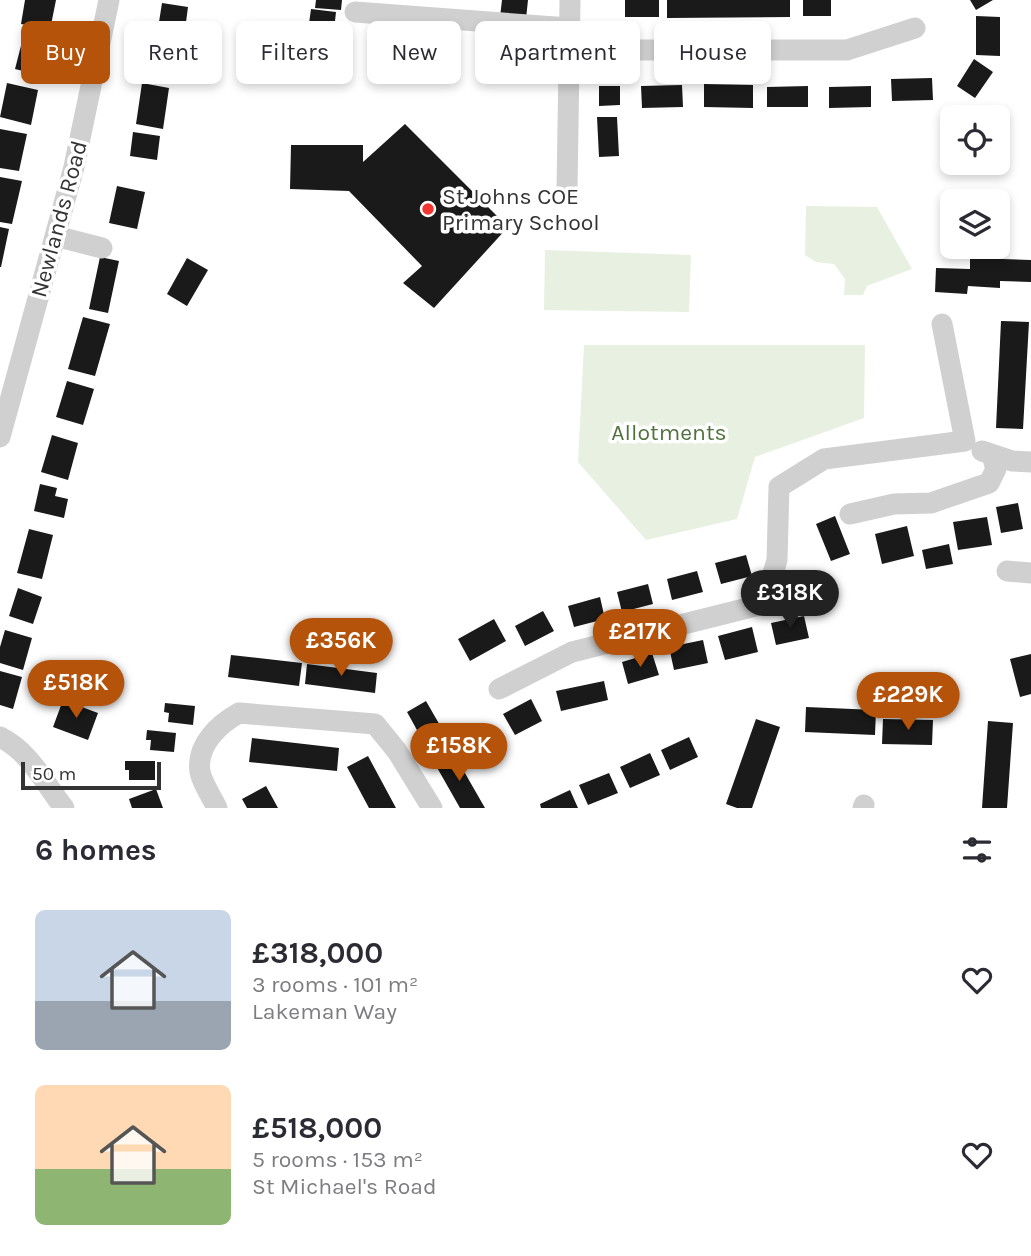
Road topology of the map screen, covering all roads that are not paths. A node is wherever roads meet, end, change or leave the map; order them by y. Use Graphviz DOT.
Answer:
graph roads {
  1 [pos="109,0"];
  2 [pos="570,0"];
  3 [pos="355,12"];
  4 [pos="569,21"];
  5 [pos="475,27"];
  6 [pos="915,28"];
  7 [pos="640,42"];
  8 [pos="568,84"];
  9 [pos="567,189"];
  10 [pos="55,236"];
  11 [pos="102,248"];
  12 [pos="942,324"];
  13 [pos="0,437"];
  14 [pos="965,442"];
  15 [pos="992,455"];
  16 [pos="1031,462"];
  17 [pos="850,514"];
  18 [pos="1007,571"];
  19 [pos="1031,573"];
  20 [pos="499,689"];
  21 [pos="0,737"];
  22 [pos="64,808"];
  23 [pos="218,808"];
  24 [pos="432,808"];
  1 -- 10 [label="street, Newlands Road"];
  2 -- 4 [label="street"];
  3 -- 5 [label="street"];
  6 -- 7 [label="street"];
  8 -- 9 [label="street"];
  10 -- 11 [label="street"];
  10 -- 13 [label="street, Newlands Road"];
  12 -- 14 [label="street"];
  14 -- 15 [label="street"];
  14 -- 20 [label="street"];
  15 -- 16 [label="street"];
  15 -- 17 [label="street"];
  18 -- 19 [label="street"];
  21 -- 22 [label="street"];
  23 -- 24 [label="street"];
}
